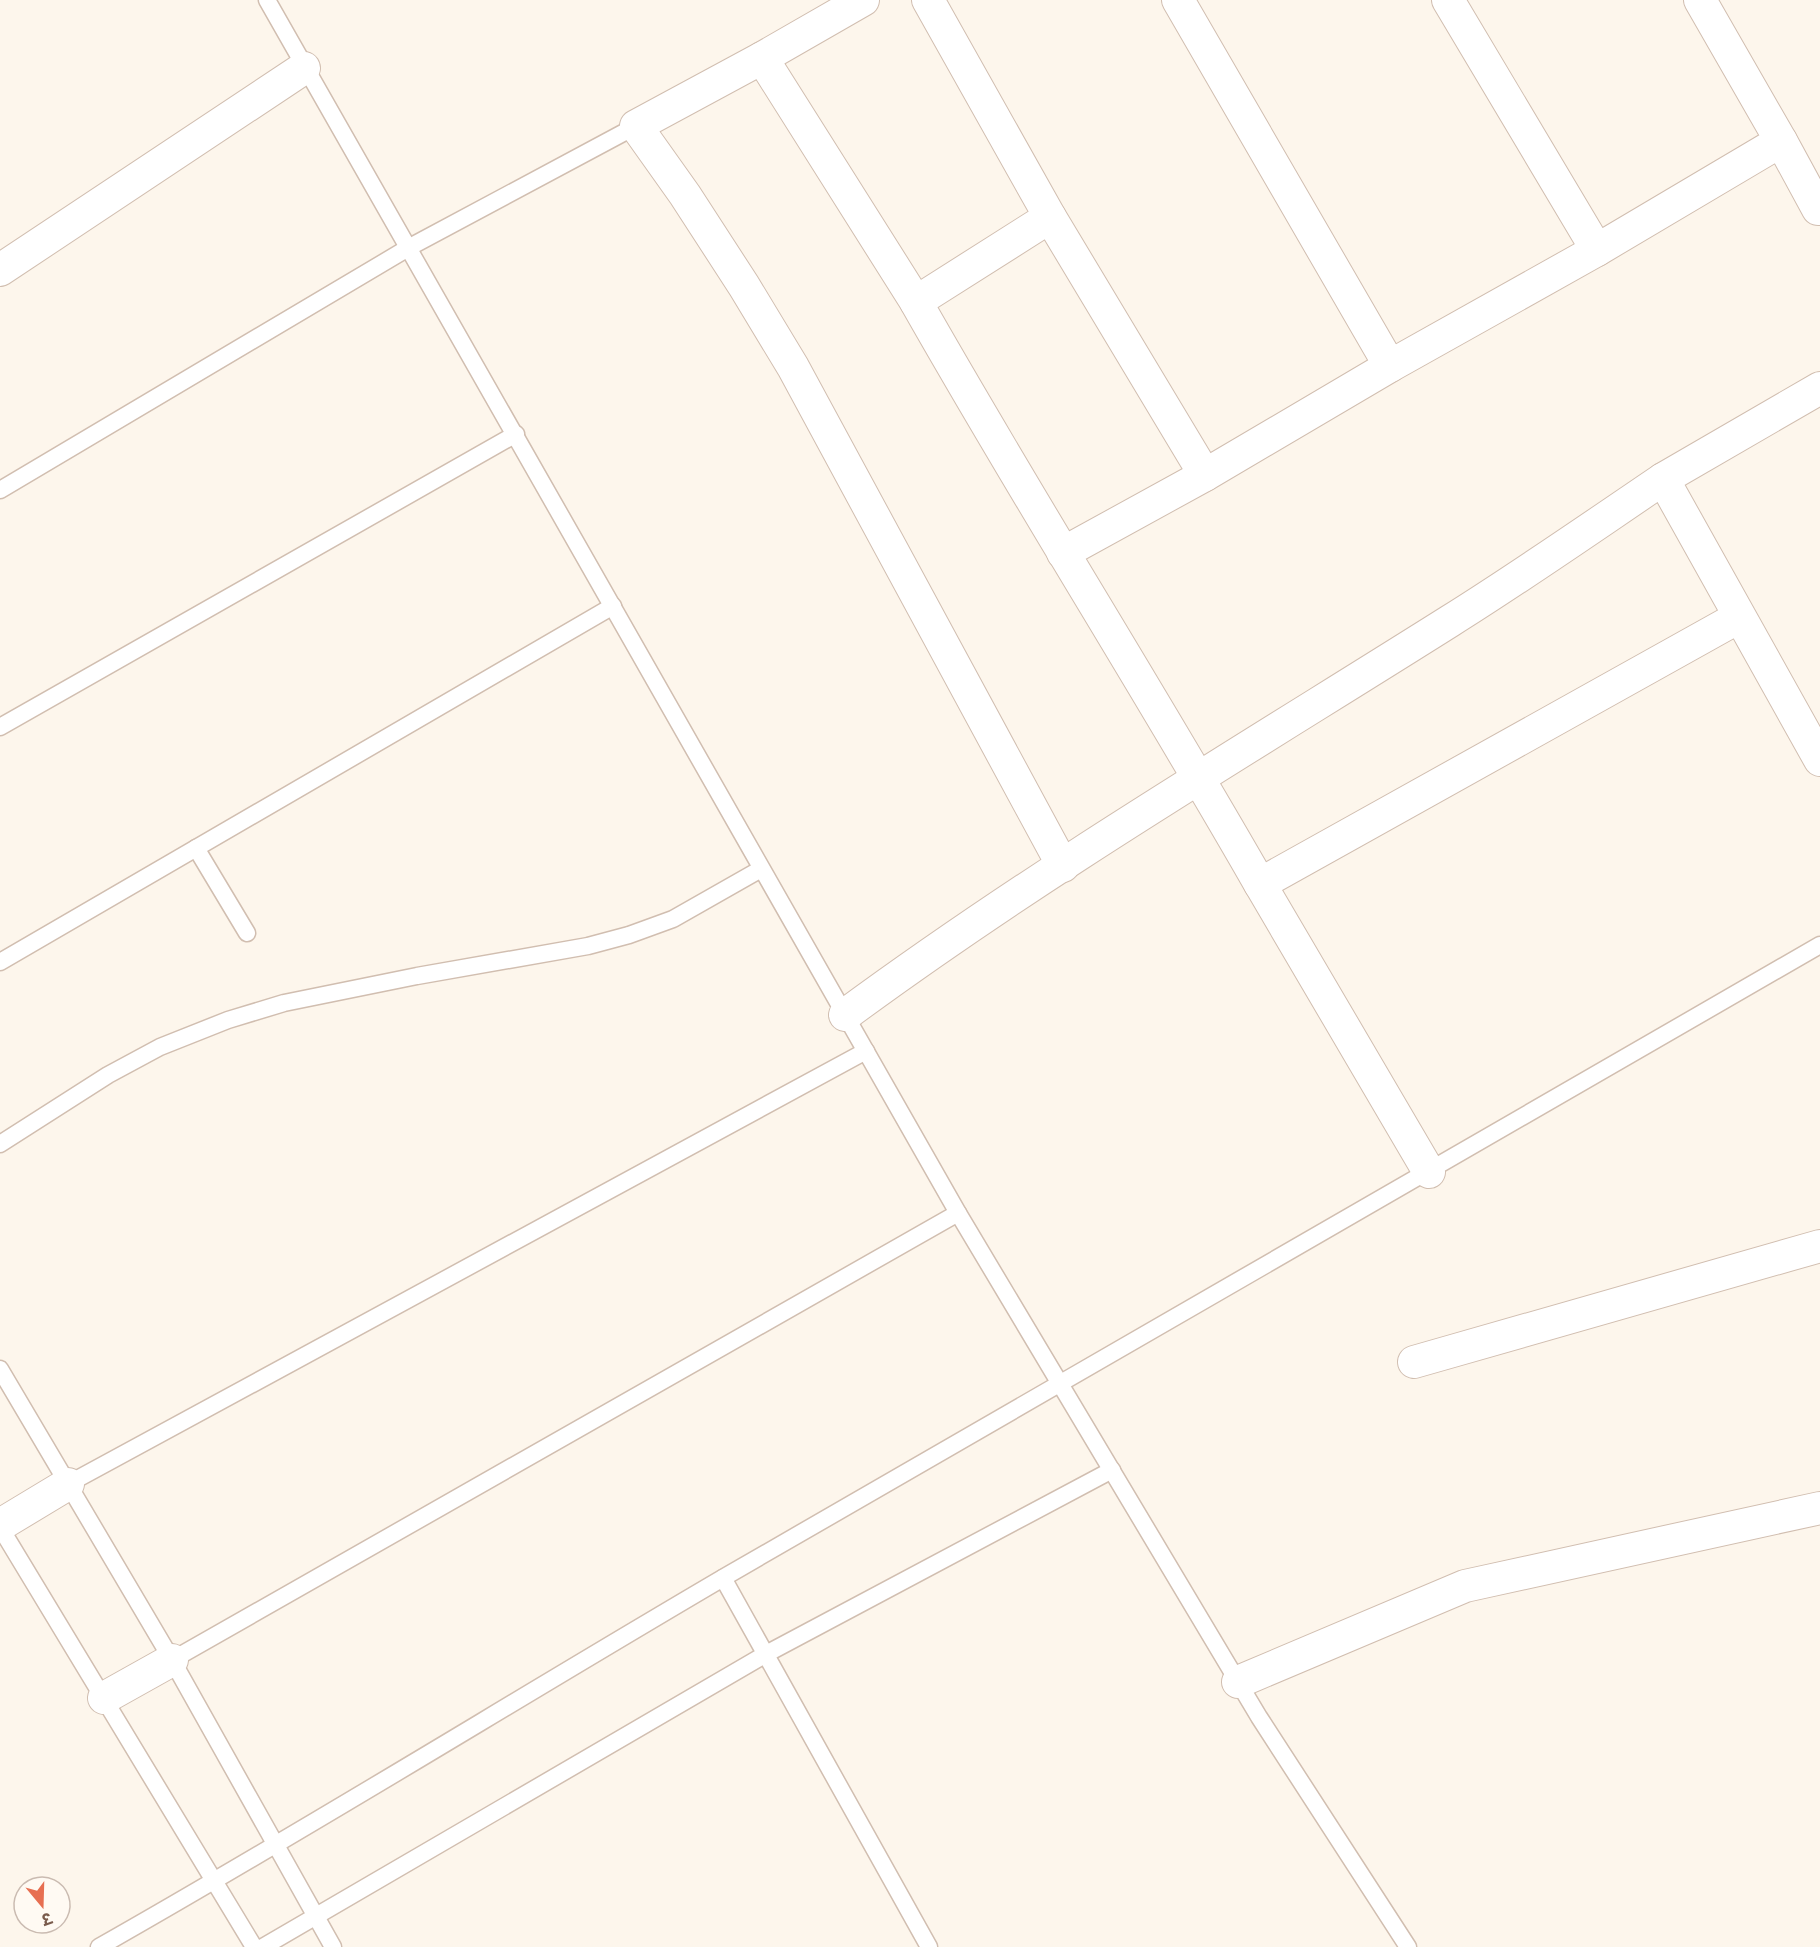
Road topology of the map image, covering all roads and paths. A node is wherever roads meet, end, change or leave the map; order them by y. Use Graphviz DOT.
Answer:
graph roads {
  1 [pos="267,0"];
  2 [pos="863,0"];
  3 [pos="928,0"];
  4 [pos="1178,0"];
  5 [pos="1448,0"];
  6 [pos="1700,0"];
  7 [pos="762,58"];
  8 [pos="304,68"];
  9 [pos="636,126"];
  10 [pos="1782,141"];
  11 [pos="1819,210"];
  12 [pos="1050,216"];
  13 [pos="408,248"];
  14 [pos="1597,250"];
  15 [pos="0,270"];
  16 [pos="916,302"];
  17 [pos="1390,366"];
  18 [pos="1820,388"];
  19 [pos="516,434"];
  20 [pos="1205,475"];
  21 [pos="1663,479"];
  22 [pos="0,490"];
  23 [pos="1063,553"];
  24 [pos="613,606"];
  25 [pos="1739,617"];
  26 [pos="0,727"];
  27 [pos="1820,760"];
  28 [pos="1199,778"];
  29 [pos="196,848"];
  30 [pos="1063,866"];
  31 [pos="761,868"];
  32 [pos="1260,884"];
  33 [pos="247,933"];
  34 [pos="1820,945"];
  35 [pos="0,962"];
  36 [pos="845,1015"];
  37 [pos="866,1051"];
  38 [pos="0,1144"];
  39 [pos="1429,1172"];
  40 [pos="958,1213"];
  41 [pos="1820,1246"];
  42 [pos="1414,1362"];
  43 [pos="0,1369"];
  44 [pos="1058,1383"];
  45 [pos="1112,1470"];
  46 [pos="68,1484"];
  47 [pos="1820,1508"];
  48 [pos="0,1526"];
  49 [pos="723,1578"];
  50 [pos="766,1654"];
  51 [pos="172,1660"];
  52 [pos="1238,1682"];
  53 [pos="104,1698"];
  54 [pos="276,1845"];
  55 [pos="215,1881"];
  56 [pos="315,1916"];
  57 [pos="99,1947"];
  58 [pos="254,1947"];
  59 [pos="263,1947"];
  60 [pos="333,1947"];
  61 [pos="929,1947"];
  62 [pos="1408,1947"];
  1 -- 8 [label="lane"];
  2 -- 7 [label="street"];
  3 -- 12 [label="street"];
  4 -- 17 [label="street"];
  5 -- 14 [label="street"];
  6 -- 10 [label="street"];
  7 -- 9 [label="street"];
  7 -- 16 [label="street"];
  8 -- 13 [label="lane"];
  8 -- 15 [label="street"];
  9 -- 13 [label="lane"];
  9 -- 30 [label="street"];
  10 -- 11 [label="street"];
  10 -- 14 [label="street"];
  12 -- 16 [label="street"];
  12 -- 20 [label="street"];
  13 -- 19 [label="lane"];
  13 -- 22 [label="lane"];
  14 -- 17 [label="street"];
  16 -- 23 [label="street"];
  17 -- 20 [label="street"];
  18 -- 21 [label="street"];
  19 -- 24 [label="lane"];
  19 -- 26 [label="lane"];
  20 -- 23 [label="street"];
  21 -- 25 [label="street"];
  21 -- 28 [label="street"];
  23 -- 28 [label="street"];
  24 -- 29 [label="lane"];
  24 -- 31 [label="lane"];
  25 -- 27 [label="street"];
  25 -- 32 [label="street"];
  28 -- 30 [label="street"];
  28 -- 32 [label="street"];
  29 -- 33 [label="lane"];
  29 -- 35 [label="lane"];
  30 -- 36 [label="street"];
  31 -- 36 [label="lane"];
  31 -- 38 [label="lane"];
  32 -- 39 [label="street"];
  34 -- 39 [label="lane"];
  36 -- 37 [label="lane"];
  37 -- 40 [label="lane"];
  37 -- 46 [label="lane"];
  39 -- 44 [label="lane"];
  40 -- 44 [label="lane"];
  40 -- 51 [label="lane"];
  41 -- 42 [label="street"];
  43 -- 46 [label="lane"];
  44 -- 45 [label="lane"];
  44 -- 49 [label="lane"];
  45 -- 50 [label="lane"];
  45 -- 52 [label="lane"];
  46 -- 48 [label="street"];
  46 -- 51 [label="lane"];
  47 -- 52 [label="street"];
  48 -- 53 [label="lane"];
  49 -- 50 [label="lane"];
  49 -- 54 [label="lane"];
  50 -- 56 [label="lane"];
  50 -- 61 [label="lane"];
  51 -- 53 [label="street"];
  51 -- 54 [label="lane"];
  52 -- 62 [label="lane"];
  53 -- 55 [label="lane"];
  54 -- 55 [label="lane"];
  54 -- 56 [label="lane"];
  55 -- 57 [label="lane"];
  55 -- 58 [label="lane"];
  56 -- 59 [label="lane"];
  56 -- 60 [label="lane"];
}
